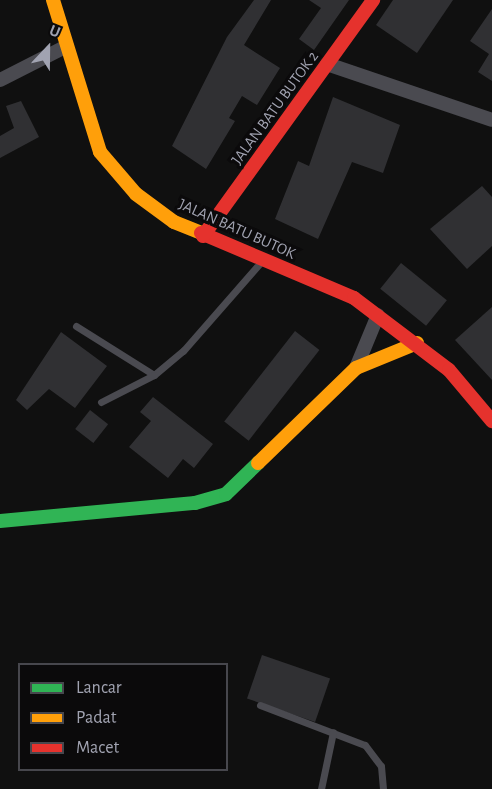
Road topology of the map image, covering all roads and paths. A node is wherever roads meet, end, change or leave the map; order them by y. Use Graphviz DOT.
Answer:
graph roads {
  1 [pos="53,0"];
  2 [pos="374,0"];
  3 [pos="67,46"];
  4 [pos="327,64"];
  5 [pos="0,80"];
  6 [pos="492,120"];
  7 [pos="204,236"];
  8 [pos="263,260"];
  9 [pos="378,315"];
  10 [pos="76,326"];
  11 [pos="417,343"];
  12 [pos="356,368"];
  13 [pos="154,375"];
  14 [pos="101,402"];
  15 [pos="492,421"];
  16 [pos="0,521"];
  17 [pos="260,705"];
  18 [pos="333,732"];
  19 [pos="321,789"];
  20 [pos="383,789"];
  1 -- 3 [label="street, JALAN BATU BUTOK"];
  2 -- 4 [label="street, JALAN BATU BUTOK 2"];
  3 -- 5 [label="street"];
  3 -- 7 [label="street, JALAN BATU BUTOK"];
  4 -- 6 [label="street"];
  4 -- 7 [label="street, JALAN BATU BUTOK 2"];
  7 -- 8 [label="street, JALAN BATU BUTOK"];
  8 -- 9 [label="street, JALAN BATU BUTOK"];
  8 -- 13 [label="lane"];
  9 -- 11 [label="street, JALAN BATU BUTOK"];
  9 -- 12 [label="street"];
  10 -- 13 [label="lane"];
  11 -- 12 [label="street"];
  11 -- 15 [label="street, JALAN BATU BUTOK"];
  12 -- 16 [label="street"];
  13 -- 14 [label="lane"];
  17 -- 18 [label="lane"];
  18 -- 19 [label="lane"];
  18 -- 20 [label="lane"];
}
